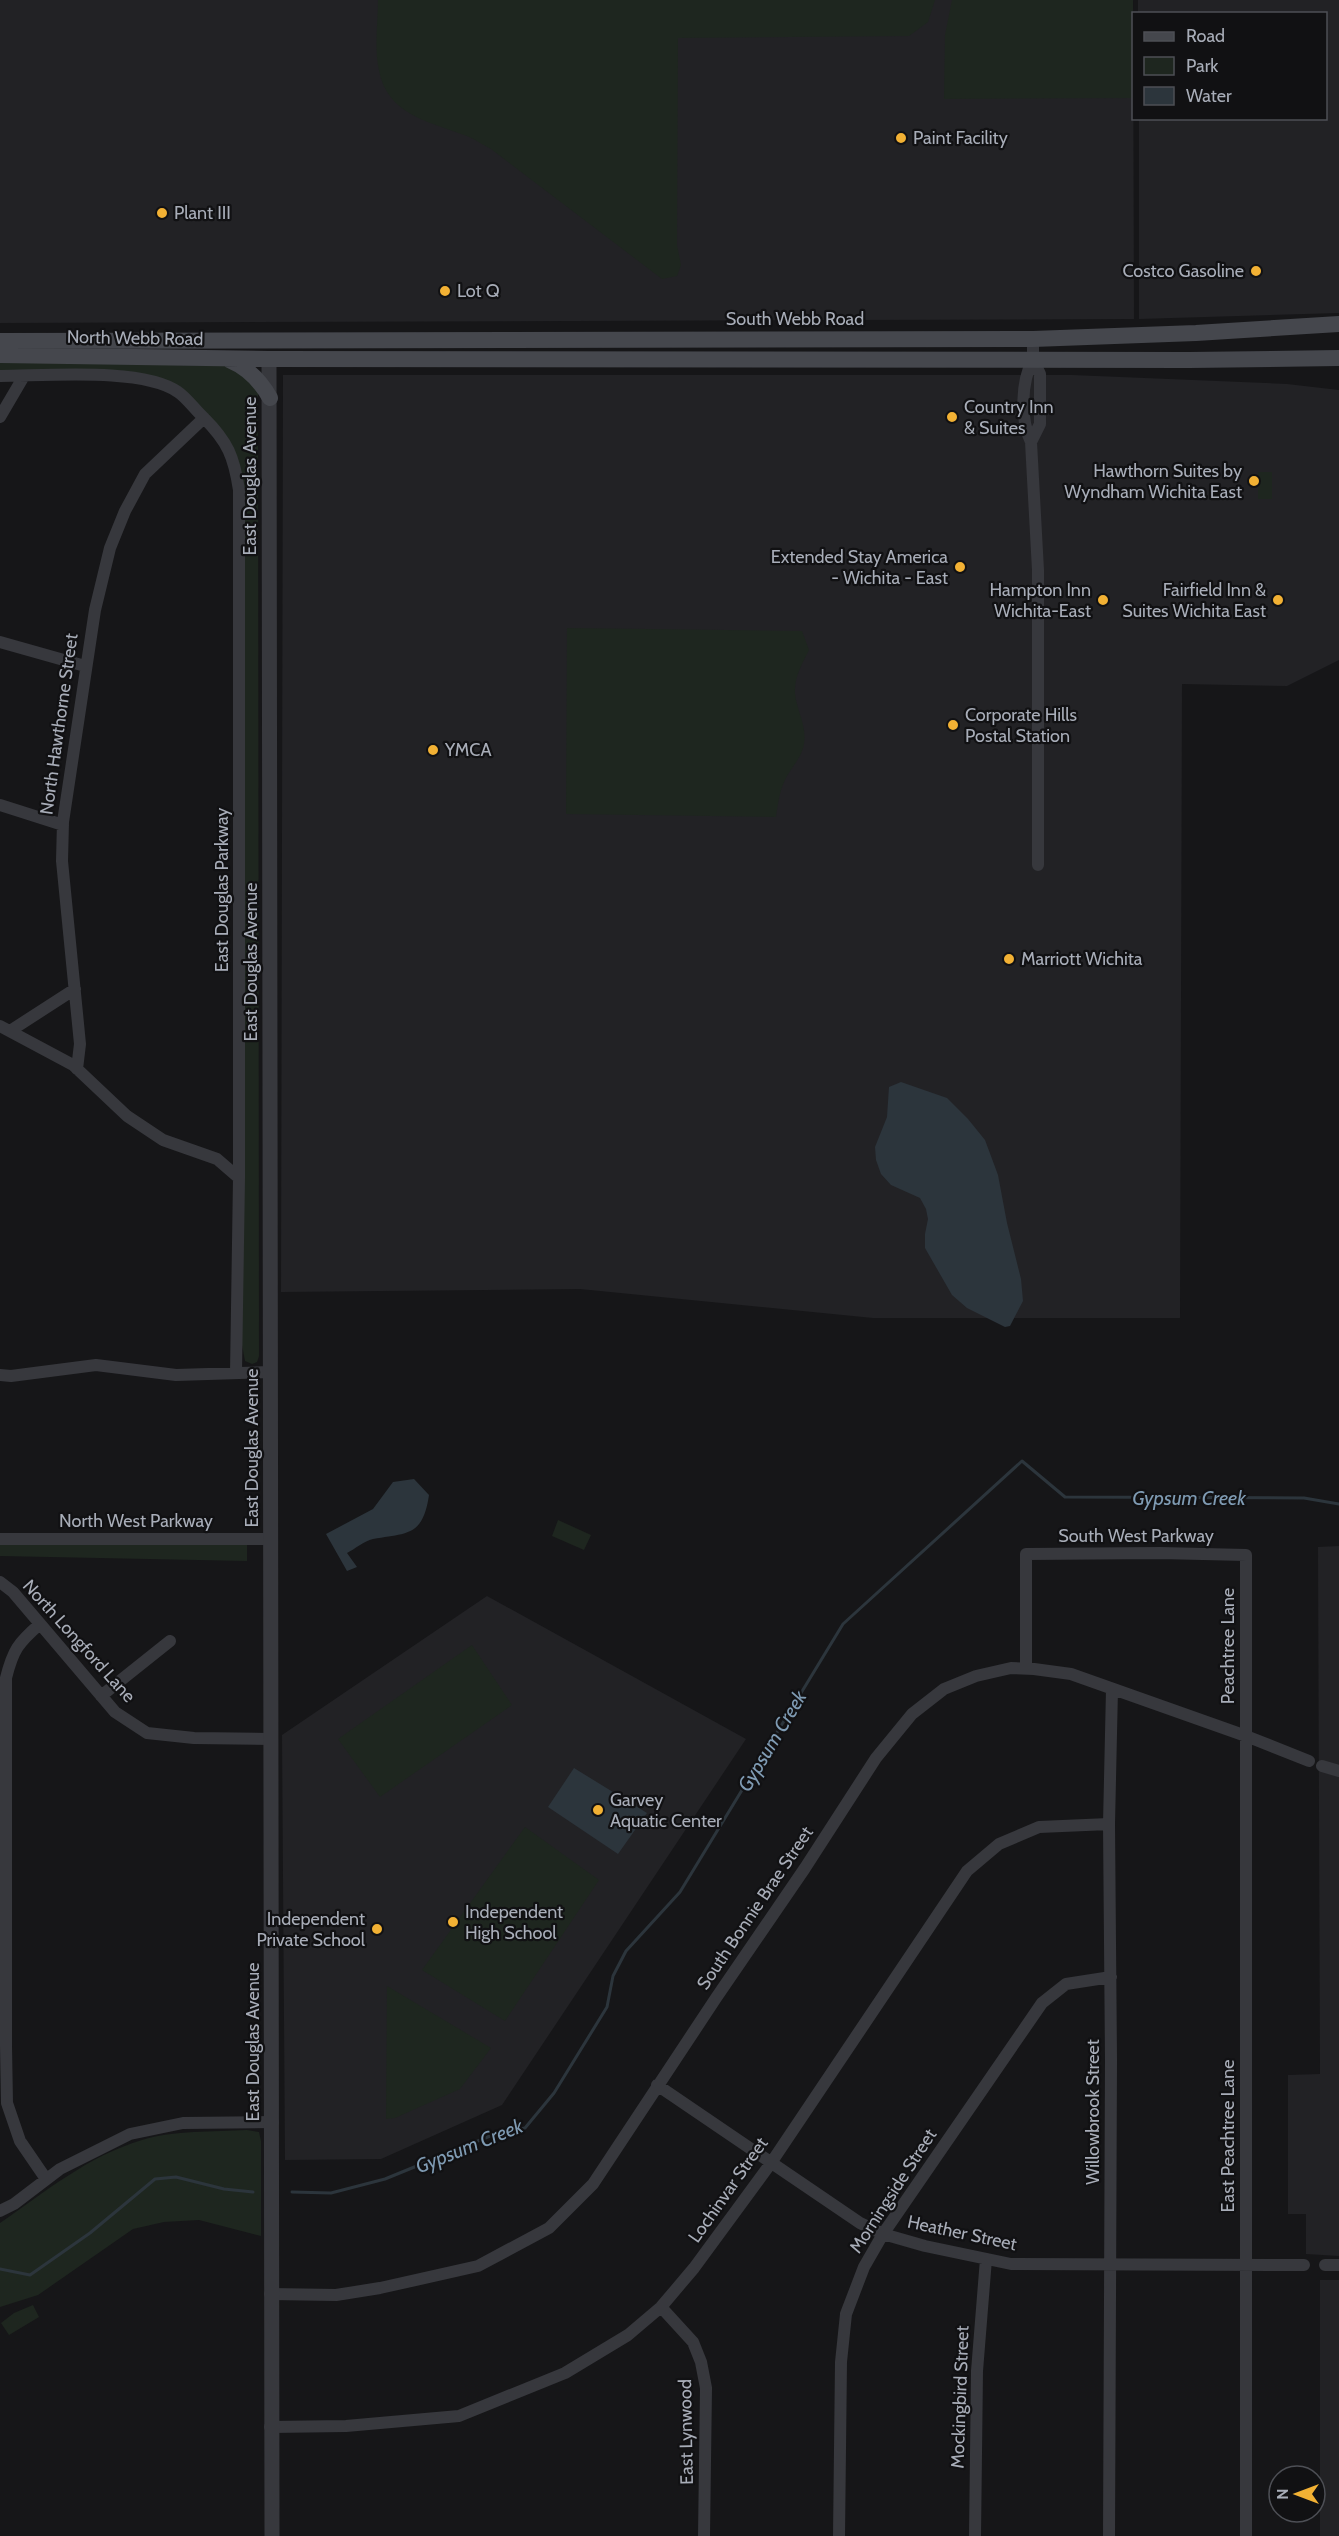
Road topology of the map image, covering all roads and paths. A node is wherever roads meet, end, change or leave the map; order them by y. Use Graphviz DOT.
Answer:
graph roads {
  1 [pos="1339,324"];
  2 [pos="627,339"];
  3 [pos="1033,339"];
  4 [pos="0,341"];
  5 [pos="251,341"];
  6 [pos="298,341"];
  7 [pos="0,355"];
  8 [pos="225,358"];
  9 [pos="1339,358"];
  10 [pos="269,359"];
  11 [pos="627,359"];
  12 [pos="1033,359"];
  13 [pos="0,376"];
  14 [pos="24,376"];
  15 [pos="270,398"];
  16 [pos="0,417"];
  17 [pos="204,418"];
  18 [pos="0,642"];
  19 [pos="85,666"];
  20 [pos="0,805"];
  21 [pos="63,825"];
  22 [pos="1038,866"];
  23 [pos="75,988"];
  24 [pos="5,1028"];
  25 [pos="77,1069"];
  26 [pos="239,1178"];
  27 [pos="271,1372"];
  28 [pos="236,1373"];
  29 [pos="0,1375"];
  30 [pos="0,1539"];
  31 [pos="271,1539"];
  32 [pos="1246,1556"];
  33 [pos="0,1582"];
  34 [pos="40,1624"];
  35 [pos="170,1641"];
  36 [pos="1026,1669"];
  37 [pos="1112,1689"];
  38 [pos="101,1696"];
  39 [pos="1246,1736"];
  40 [pos="271,1739"];
  41 [pos="1309,1761"];
  42 [pos="1322,1766"];
  43 [pos="1339,1771"];
  44 [pos="1109,1824"];
  45 [pos="1111,1977"];
  46 [pos="657,2085"];
  47 [pos="273,2122"];
  48 [pos="771,2163"];
  49 [pos="46,2179"];
  50 [pos="0,2211"];
  51 [pos="883,2234"];
  52 [pos="986,2259"];
  53 [pos="1110,2264"];
  54 [pos="1246,2265"];
  55 [pos="1304,2265"];
  56 [pos="1325,2265"];
  57 [pos="1339,2265"];
  58 [pos="270,2294"];
  59 [pos="661,2307"];
  60 [pos="270,2427"];
  61 [pos="272,2536"];
  62 [pos="704,2536"];
  63 [pos="839,2536"];
  64 [pos="975,2536"];
  65 [pos="1108,2536"];
  66 [pos="1246,2536"];
  1 -- 3 [label="main road, South Webb Road"];
  2 -- 3 [label="main road, South Webb Road"];
  2 -- 6 [label="main road, South Webb Road"];
  2 -- 11 [label="main road"];
  3 -- 12 [label="street"];
  4 -- 5 [label="main road, North Webb Road"];
  5 -- 6 [label="main road, South Webb Road"];
  5 -- 10 [label="main road"];
  6 -- 10 [label="main road"];
  7 -- 8 [label="main road, North Webb Road"];
  8 -- 10 [label="main road, North Webb Road"];
  8 -- 15 [label="main road"];
  9 -- 12 [label="main road"];
  10 -- 11 [label="main road"];
  10 -- 15 [label="street, East Douglas Avenue"];
  11 -- 12 [label="main road"];
  12 -- 22 [label="street"];
  13 -- 14 [label="street, East Douglas Parkway"];
  14 -- 16 [label="street"];
  14 -- 17 [label="street, East Douglas Parkway"];
  15 -- 27 [label="street, East Douglas Avenue"];
  17 -- 19 [label="street, North Hawthorne Street"];
  17 -- 26 [label="street, East Douglas Parkway"];
  18 -- 19 [label="street"];
  19 -- 21 [label="street, North Hawthorne Street"];
  20 -- 21 [label="street"];
  21 -- 23 [label="street, North Hawthorne Street"];
  23 -- 24 [label="street"];
  23 -- 25 [label="street, North Hawthorne Street"];
  24 -- 25 [label="street"];
  25 -- 26 [label="street"];
  26 -- 28 [label="street, East Douglas Parkway"];
  27 -- 28 [label="street"];
  27 -- 31 [label="street, East Douglas Avenue"];
  28 -- 29 [label="street"];
  30 -- 31 [label="street, North West Parkway"];
  31 -- 40 [label="street, East Douglas Avenue"];
  32 -- 36 [label="street, South West Parkway"];
  32 -- 39 [label="street, Peachtree Lane"];
  33 -- 34 [label="street, North Longford Lane"];
  34 -- 38 [label="street, North Longford Lane"];
  34 -- 49 [label="street"];
  35 -- 38 [label="street"];
  36 -- 37 [label="street, South Bonnie Brae Street"];
  36 -- 46 [label="street, South Bonnie Brae Street"];
  37 -- 39 [label="street, South Bonnie Brae Street"];
  37 -- 44 [label="street, Willowbrook Street"];
  38 -- 40 [label="street, North Longford Lane"];
  39 -- 41 [label="street, South Bonnie Brae Street"];
  39 -- 54 [label="street, East Peachtree Lane"];
  40 -- 47 [label="street, East Douglas Avenue"];
  42 -- 43 [label="street"];
  44 -- 45 [label="street, Willowbrook Street"];
  44 -- 48 [label="street, Lochinvar Street"];
  45 -- 51 [label="street, Morningside Street"];
  45 -- 53 [label="street, Willowbrook Street"];
  46 -- 48 [label="street, Heather Street"];
  46 -- 58 [label="street, South Bonnie Brae Street"];
  47 -- 49 [label="street"];
  47 -- 58 [label="street, East Douglas Avenue"];
  48 -- 51 [label="street, Heather Street"];
  48 -- 59 [label="street, Lochinvar Street"];
  49 -- 50 [label="street"];
  51 -- 52 [label="street, Heather Street"];
  51 -- 63 [label="street, Morningside Street"];
  52 -- 53 [label="street, Heather Street"];
  52 -- 64 [label="street, Mockingbird Street"];
  53 -- 54 [label="street, Heather Street"];
  53 -- 65 [label="street, Willowbrook Street"];
  54 -- 55 [label="street, Heather Street"];
  54 -- 66 [label="street, East Peachtree Lane"];
  56 -- 57 [label="street"];
  58 -- 60 [label="street, East Douglas Avenue"];
  59 -- 60 [label="street, Lochinvar Street"];
  59 -- 62 [label="street, East Lynwood"];
  60 -- 61 [label="street, East Douglas Avenue"];
}
